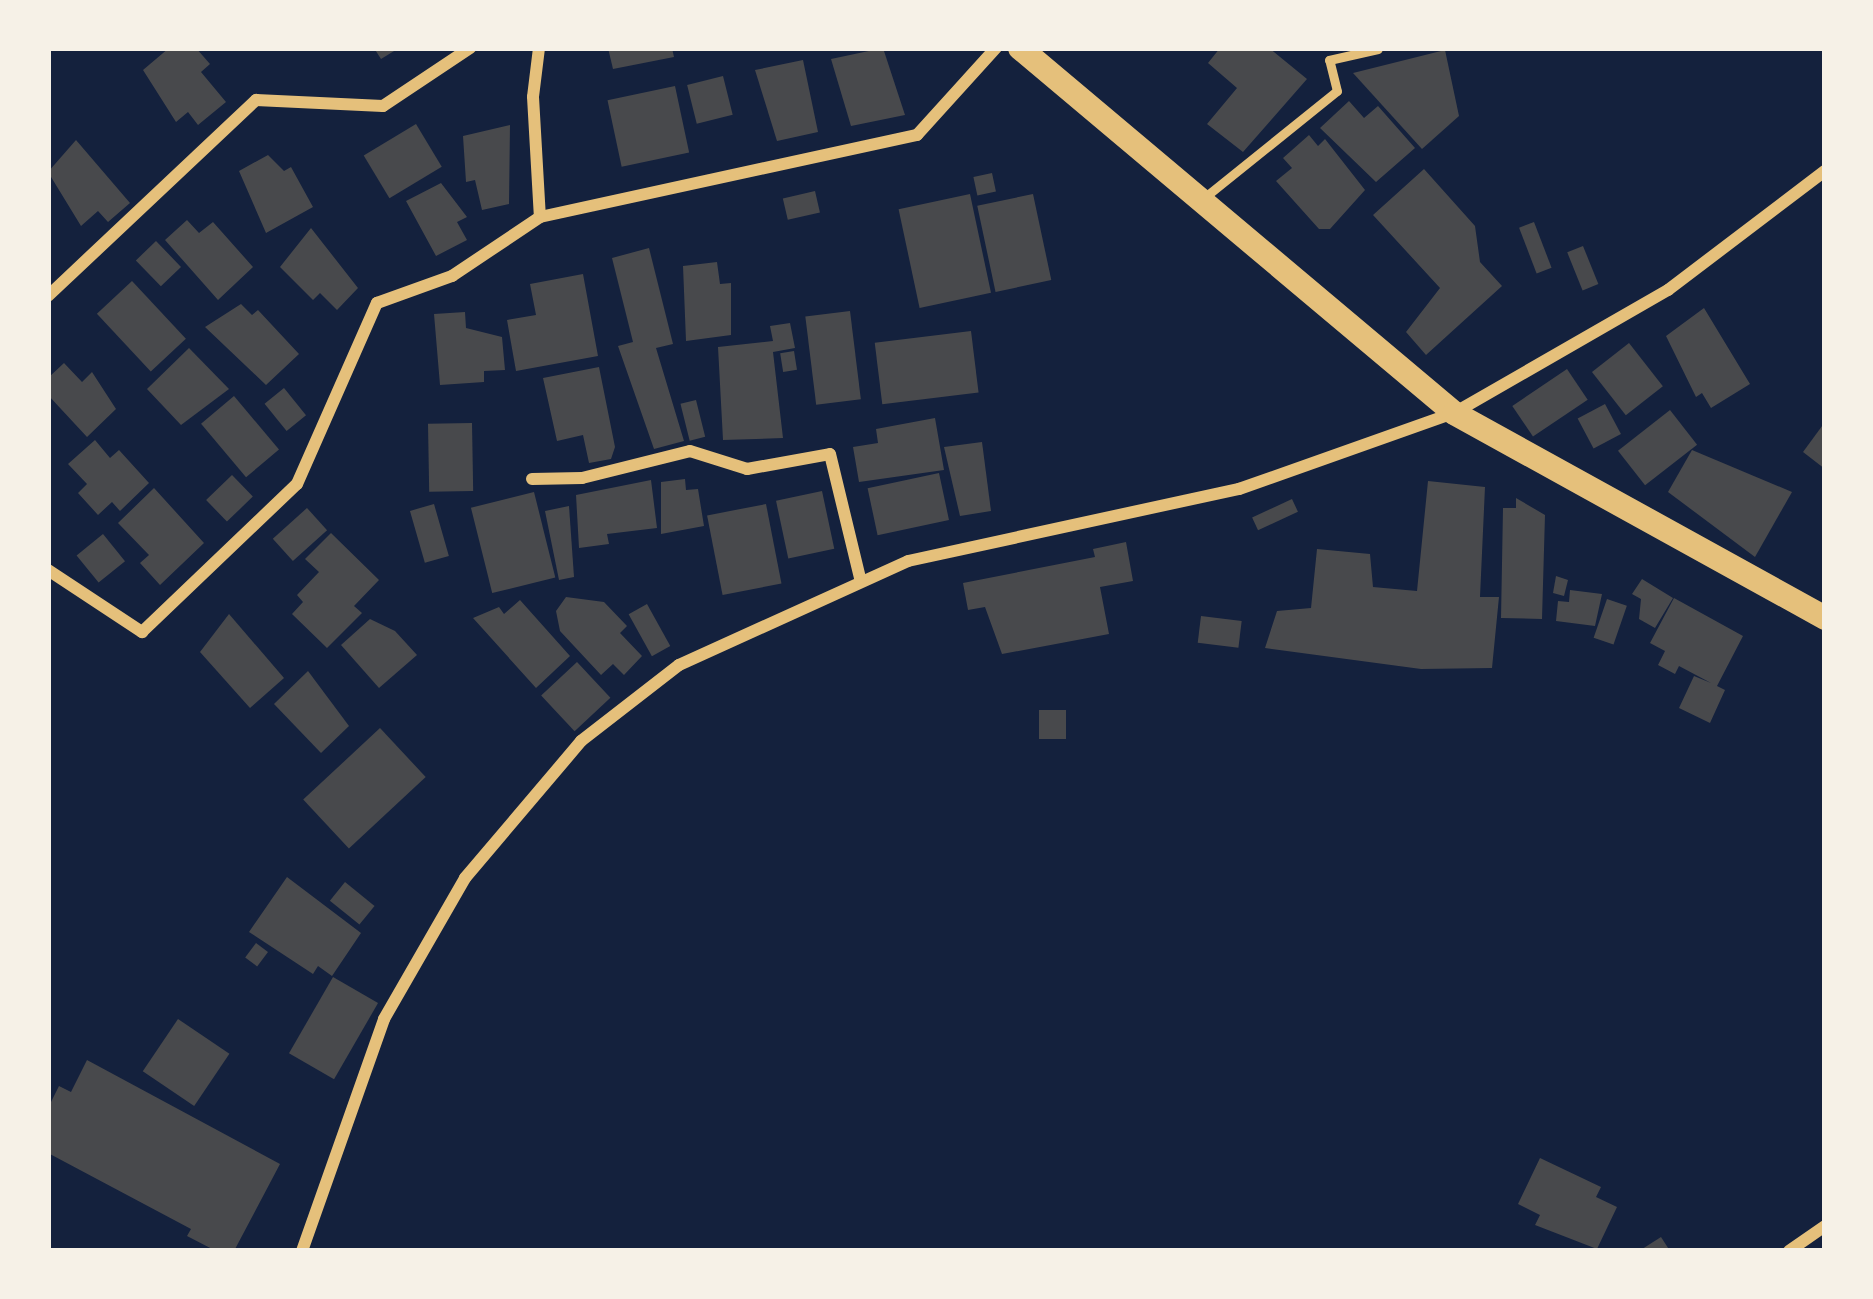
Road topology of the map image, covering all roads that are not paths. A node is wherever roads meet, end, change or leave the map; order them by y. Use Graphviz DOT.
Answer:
graph roads {
  1 [pos="470,48"];
  2 [pos="538,48"];
  3 [pos="996,48"];
  4 [pos="1020,48"];
  5 [pos="1378,49"];
  6 [pos="1825,171"];
  7 [pos="1196,204"];
  8 [pos="540,217"];
  9 [pos="48,296"];
  10 [pos="1454,413"];
  11 [pos="532,479"];
  12 [pos="48,570"];
  13 [pos="860,578"];
  14 [pos="1825,618"];
  15 [pos="1825,1226"];
  16 [pos="302,1251"];
  17 [pos="1789,1251"];
  1 -- 9 [label="street"];
  2 -- 8 [label="street"];
  3 -- 8 [label="street"];
  4 -- 7 [label="main road"];
  5 -- 7 [label="lane"];
  6 -- 10 [label="street"];
  7 -- 10 [label="main road"];
  8 -- 12 [label="street"];
  10 -- 13 [label="street"];
  10 -- 14 [label="main road"];
  11 -- 13 [label="street"];
  13 -- 16 [label="street"];
  15 -- 17 [label="street"];
}
